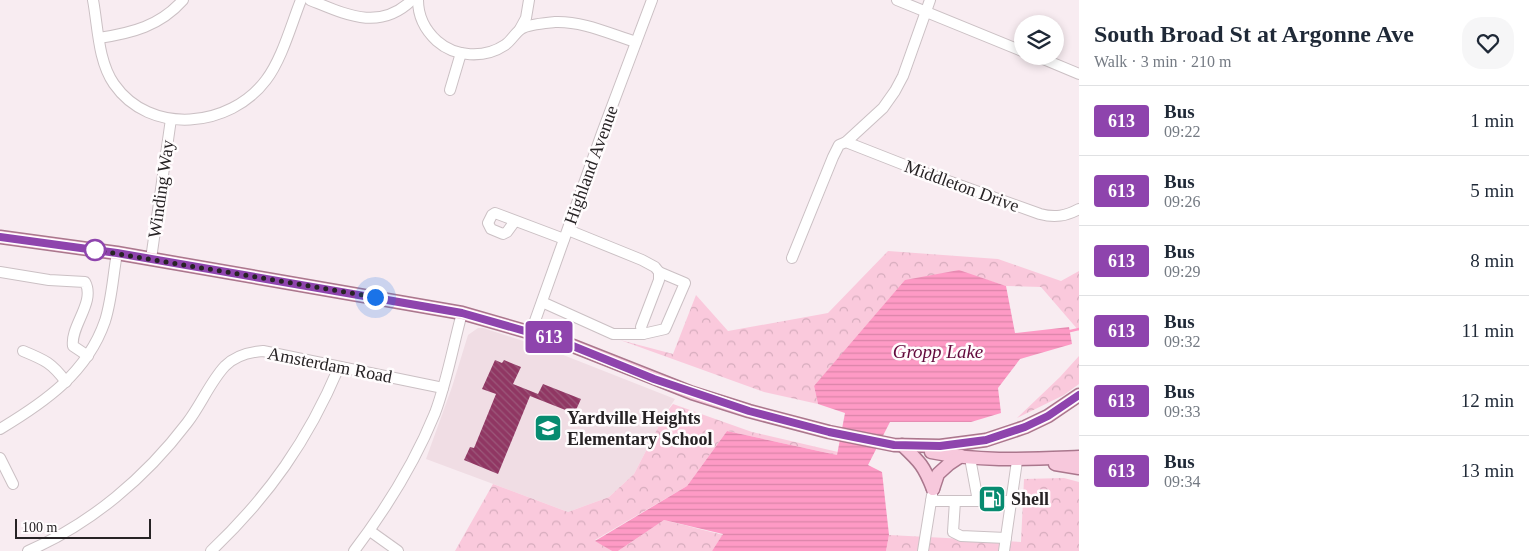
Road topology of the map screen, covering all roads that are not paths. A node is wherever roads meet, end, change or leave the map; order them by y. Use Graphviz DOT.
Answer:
graph roads {
  1 [pos="93,0"];
  2 [pos="183,0"];
  3 [pos="300,0"];
  4 [pos="310,0"];
  5 [pos="412,0"];
  6 [pos="418,0"];
  7 [pos="529,0"];
  8 [pos="652,0"];
  9 [pos="897,0"];
  10 [pos="930,0"];
  11 [pos="925,12"];
  12 [pos="520,29"];
  13 [pos="99,38"];
  14 [pos="636,42"];
  15 [pos="1014,48"];
  16 [pos="461,53"];
  17 [pos="1058,65"];
  18 [pos="1079,74"];
  19 [pos="450,90"];
  20 [pos="172,119"];
  21 [pos="846,142"];
  22 [pos="1079,209"];
  23 [pos="515,221"];
  24 [pos="566,234"];
  25 [pos="2,237"];
  26 [pos="117,253"];
  27 [pos="792,258"];
  28 [pos="151,259"];
  29 [pos="0,272"];
  30 [pos="659,272"];
  31 [pos="542,302"];
  32 [pos="462,313"];
  33 [pos="532,332"];
  34 [pos="643,334"];
  35 [pos="23,351"];
  36 [pos="88,356"];
  37 [pos="339,367"];
  38 [pos="66,382"];
  39 [pos="443,388"];
  40 [pos="1079,395"];
  41 [pos="0,429"];
  42 [pos="898,445"];
  43 [pos="966,457"];
  44 [pos="1079,457"];
  45 [pos="0,458"];
  46 [pos="1000,460"];
  47 [pos="1017,461"];
  48 [pos="1079,468"];
  49 [pos="13,484"];
  50 [pos="932,495"];
  51 [pos="955,501"];
  52 [pos="978,501"];
  53 [pos="1012,501"];
  54 [pos="370,531"];
  55 [pos="1006,538"];
  56 [pos="28,551"];
  57 [pos="211,551"];
  58 [pos="354,551"];
  59 [pos="398,551"];
  60 [pos="923,551"];
  61 [pos="1004,551"];
  1 -- 13 [label="street, Winding Way"];
  2 -- 13 [label="street"];
  3 -- 20 [label="street, Winding Way"];
  4 -- 5 [label="street"];
  6 -- 16 [label="street"];
  7 -- 12 [label="street"];
  8 -- 14 [label="street, Highland Avenue"];
  9 -- 11 [label="street"];
  10 -- 11 [label="street"];
  11 -- 15 [label="street"];
  11 -- 21 [label="street"];
  12 -- 14 [label="street"];
  12 -- 16 [label="street"];
  13 -- 20 [label="street, Winding Way"];
  14 -- 24 [label="street, Highland Avenue"];
  16 -- 19 [label="street"];
  17 -- 18 [label="street"];
  20 -- 28 [label="street, Winding Way"];
  21 -- 22 [label="street, Middleton Drive"];
  21 -- 27 [label="street"];
  23 -- 24 [label="street"];
  24 -- 30 [label="street"];
  24 -- 31 [label="street, Highland Avenue"];
  25 -- 26 [label="main road"];
  26 -- 28 [label="main road"];
  26 -- 36 [label="street"];
  28 -- 32 [label="main road"];
  29 -- 36 [label="street"];
  30 -- 34 [label="street"];
  30 -- 34 [label="street"];
  31 -- 33 [label="street, Highland Avenue"];
  31 -- 34 [label="street"];
  32 -- 33 [label="main road"];
  32 -- 39 [label="street"];
  33 -- 42 [label="main road"];
  35 -- 38 [label="street"];
  36 -- 38 [label="street"];
  37 -- 39 [label="street, Amsterdam Road"];
  37 -- 56 [label="street, Amsterdam Road"];
  37 -- 57 [label="street"];
  38 -- 41 [label="street"];
  39 -- 54 [label="street"];
  40 -- 42 [label="main road"];
  42 -- 43 [label="main road"];
  42 -- 50 [label="main road"];
  43 -- 46 [label="main road"];
  43 -- 50 [label="main road"];
  43 -- 52 [label="street"];
  44 -- 46 [label="main road"];
  45 -- 49 [label="street"];
  46 -- 47 [label="main road"];
  47 -- 48 [label="main road"];
  47 -- 53 [label="street"];
  50 -- 51 [label="street"];
  50 -- 60 [label="street"];
  51 -- 52 [label="street"];
  51 -- 55 [label="street"];
  52 -- 53 [label="street"];
  53 -- 55 [label="street"];
  54 -- 58 [label="street"];
  54 -- 59 [label="street"];
  55 -- 61 [label="street"];
}
